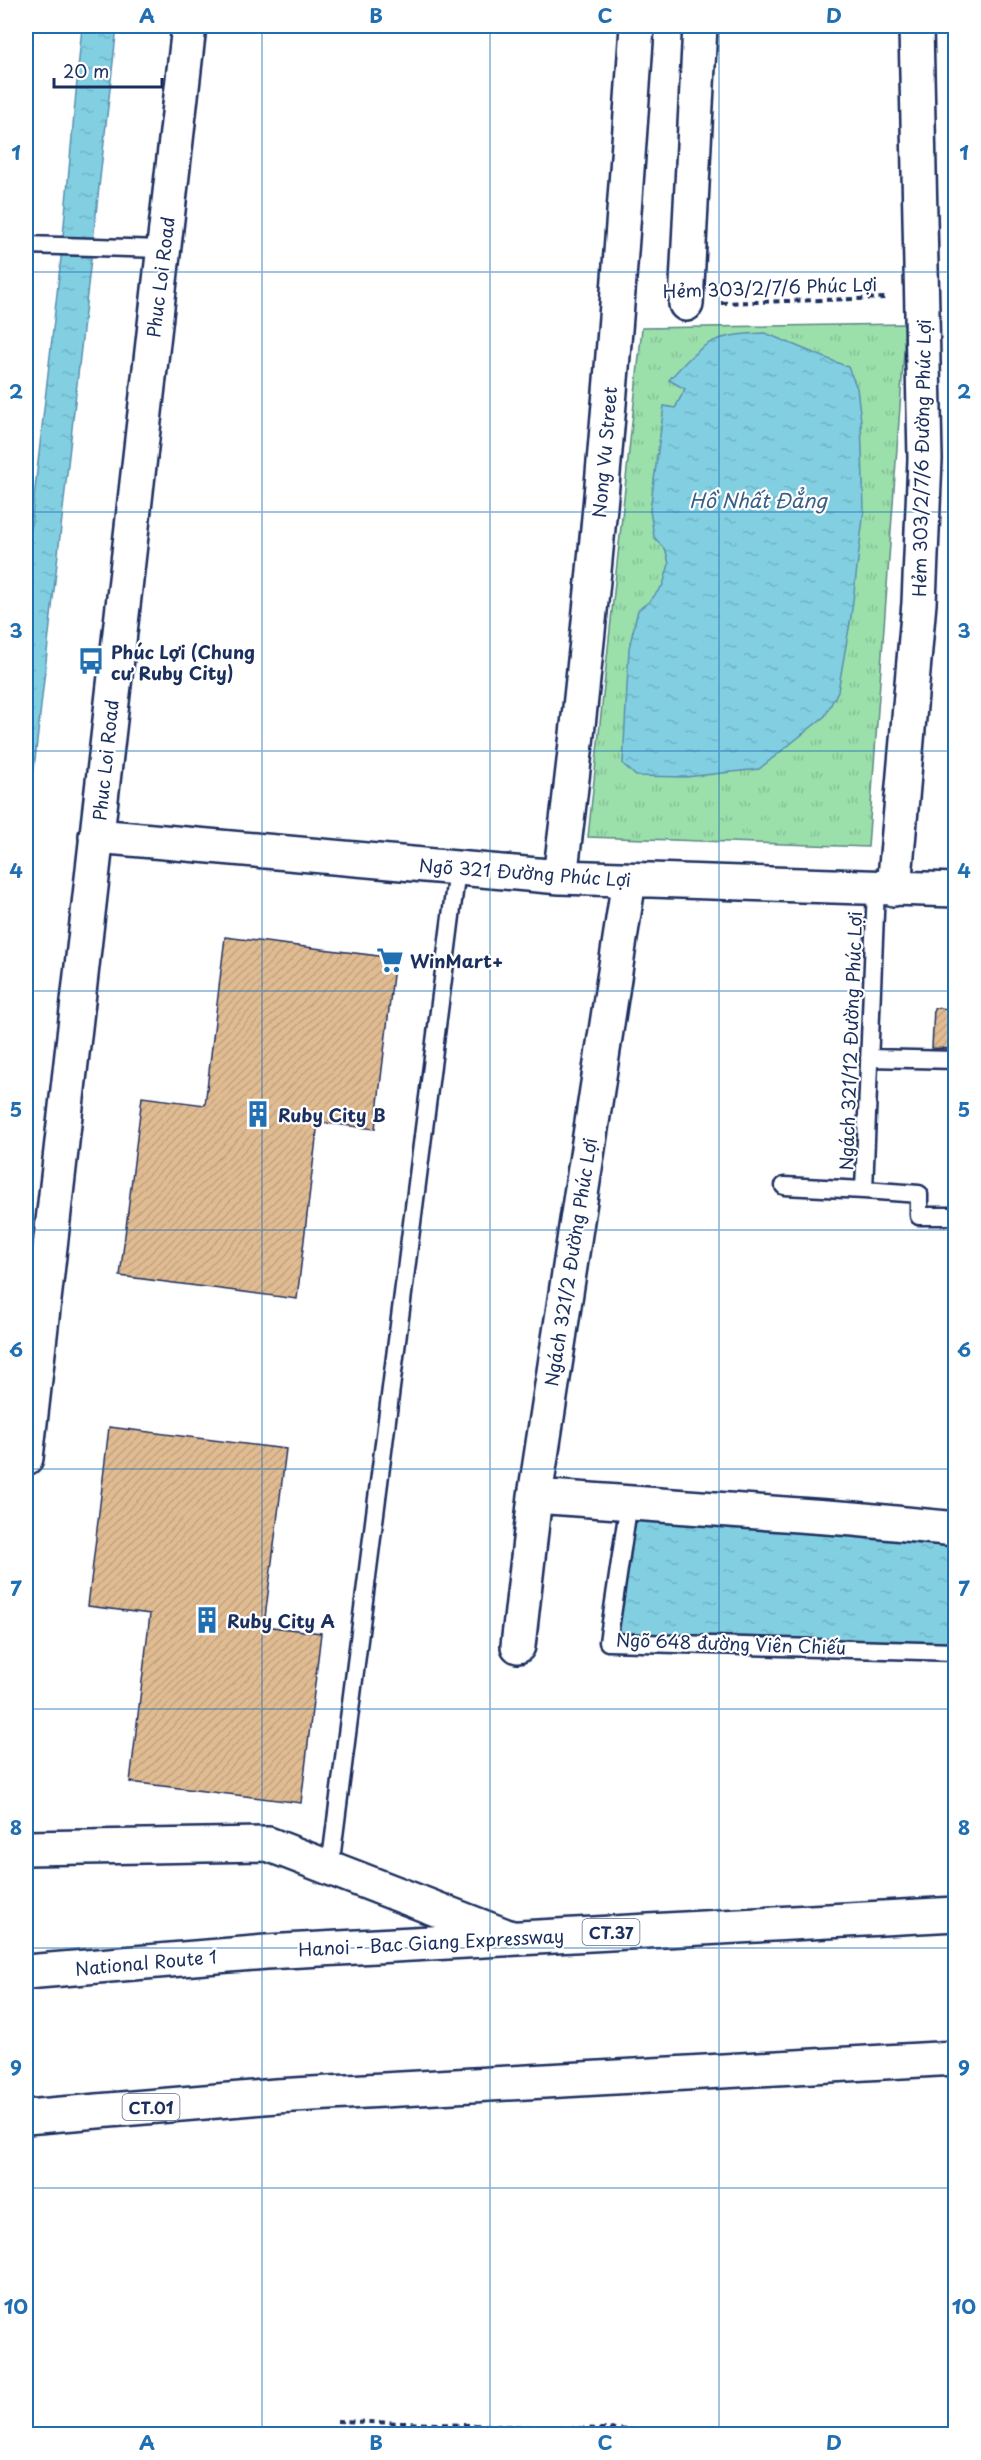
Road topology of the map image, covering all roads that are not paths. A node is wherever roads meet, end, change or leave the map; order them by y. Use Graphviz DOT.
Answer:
graph roads {
  1 [pos="189,26"];
  2 [pos="637,26"];
  3 [pos="700,26"];
  4 [pos="916,26"];
  5 [pos="26,244"];
  6 [pos="163,249"];
  7 [pos="686,304"];
  8 [pos="96,836"];
  9 [pos="457,869"];
  10 [pos="560,877"];
  11 [pos="629,879"];
  12 [pos="885,888"];
  13 [pos="956,890"];
  14 [pos="869,1058"];
  15 [pos="956,1060"];
  16 [pos="784,1186"];
  17 [pos="864,1190"];
  18 [pos="956,1216"];
  19 [pos="26,1458"];
  20 [pos="535,1496"];
  21 [pos="629,1503"];
  22 [pos="956,1529"];
  23 [pos="518,1646"];
  24 [pos="956,1652"];
  25 [pos="26,1848"];
  26 [pos="330,1868"];
  27 [pos="956,1914"];
  28 [pos="511,1938"];
  29 [pos="266,1952"];
  30 [pos="26,1972"];
  31 [pos="956,2058"];
  32 [pos="26,2118"];
  1 -- 6 [label="main road, Phuc Loi Road"];
  2 -- 10 [label="main road, Nong Vu Street"];
  3 -- 7 [label="main road"];
  4 -- 12 [label="main road, Hẻm 303/2/7/6 Đường Phúc Lợi"];
  5 -- 6 [label="lane"];
  6 -- 8 [label="main road, Phuc Loi Road"];
  8 -- 9 [label="main road, Ngõ 321 Đường Phúc Lợi"];
  8 -- 19 [label="main road, Phuc Loi Road"];
  9 -- 10 [label="main road, Ngõ 321 Đường Phúc Lợi"];
  9 -- 26 [label="lane"];
  10 -- 11 [label="main road, Ngõ 321 Đường Phúc Lợi"];
  11 -- 12 [label="main road, Ngõ 321 Đường Phúc Lợi"];
  11 -- 20 [label="main road, Ngách 321/2 Đường Phúc Lợi"];
  12 -- 13 [label="main road, Ngõ 321 Đường Phúc Lợi"];
  12 -- 14 [label="lane, Ngách 321/12 Đường Phúc Lợi"];
  14 -- 15 [label="lane"];
  14 -- 17 [label="lane, Ngách 321/12 Đường Phúc Lợi"];
  16 -- 17 [label="lane"];
  17 -- 18 [label="lane, Ngách 321/12 Đường Phúc Lợi"];
  20 -- 21 [label="main road"];
  20 -- 23 [label="main road, Ngách 321/2 Đường Phúc Lợi"];
  21 -- 22 [label="main road"];
  21 -- 24 [label="lane, Ngõ 648 đường Viên Chiếu"];
  25 -- 26 [label="main road"];
  26 -- 28 [label="main road"];
  27 -- 28 [label="main road, Hanoi - Bac Giang Expressway / CT.37"];
  28 -- 29 [label="main road, Hanoi - Bac Giang Expressway / CT.37"];
  29 -- 30 [label="main road, National Route 1"];
  31 -- 32 [label="main road, CT.01"];
}
